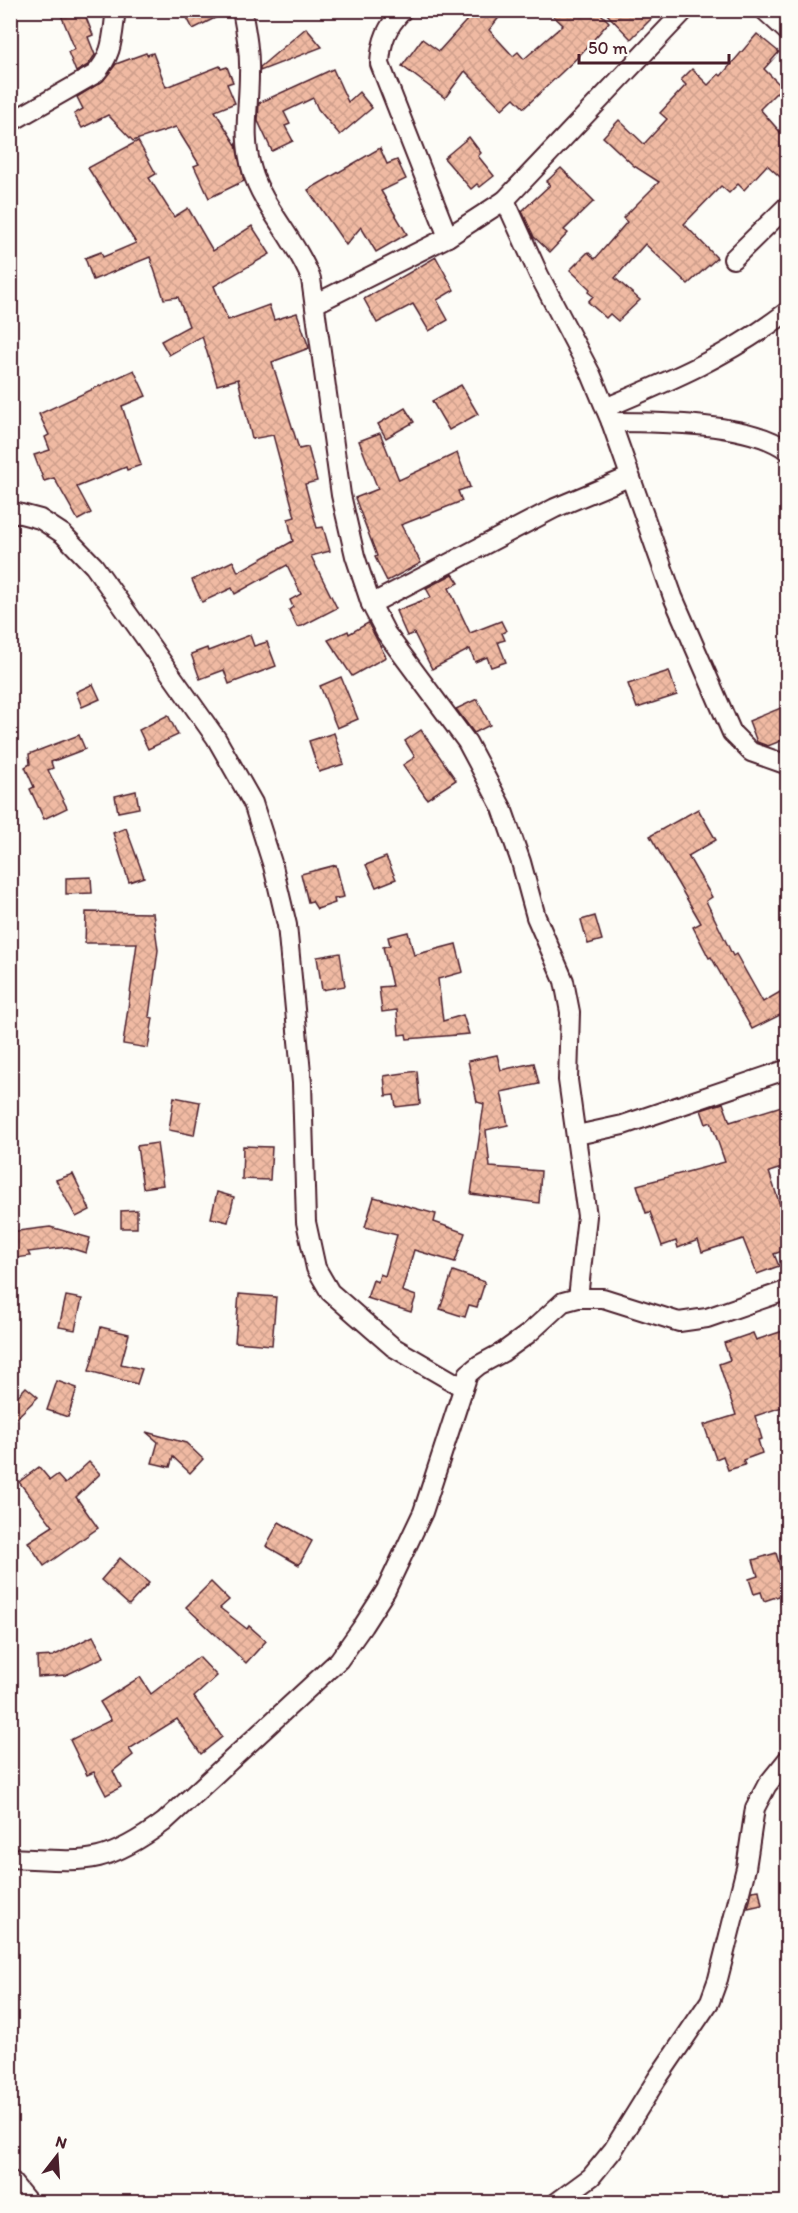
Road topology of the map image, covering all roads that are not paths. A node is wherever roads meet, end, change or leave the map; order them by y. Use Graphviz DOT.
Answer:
graph roads {
  1 [pos="116,10"];
  2 [pos="242,10"];
  3 [pos="403,10"];
  4 [pos="685,10"];
  5 [pos="764,10"];
  6 [pos="788,32"];
  7 [pos="11,122"];
  8 [pos="505,201"];
  9 [pos="788,205"];
  10 [pos="448,237"];
  11 [pos="733,259"];
  12 [pos="315,304"];
  13 [pos="788,311"];
  14 [pos="608,415"];
  15 [pos="786,448"];
  16 [pos="629,477"];
  17 [pos="10,511"];
  18 [pos="371,604"];
  19 [pos="788,765"];
  20 [pos="788,1069"];
  21 [pos="578,1135"];
  22 [pos="788,1290"];
  23 [pos="578,1298"];
  24 [pos="462,1387"];
  25 [pos="788,1759"];
  26 [pos="10,1858"];
  27 [pos="10,2180"];
  28 [pos="28,2202"];
  29 [pos="557,2202"];
  1 -- 7 [label="street"];
  2 -- 12 [label="street"];
  3 -- 10 [label="street"];
  4 -- 8 [label="street"];
  5 -- 6 [label="street"];
  8 -- 10 [label="street"];
  8 -- 14 [label="street"];
  9 -- 11 [label="street"];
  10 -- 12 [label="street"];
  12 -- 18 [label="street"];
  13 -- 14 [label="street"];
  14 -- 15 [label="street"];
  14 -- 16 [label="street"];
  16 -- 18 [label="street"];
  16 -- 19 [label="street"];
  17 -- 24 [label="street"];
  18 -- 21 [label="street"];
  20 -- 21 [label="street"];
  21 -- 23 [label="street"];
  22 -- 23 [label="street"];
  23 -- 24 [label="street"];
  24 -- 26 [label="street"];
  25 -- 29 [label="street"];
  27 -- 28 [label="street"];
}
